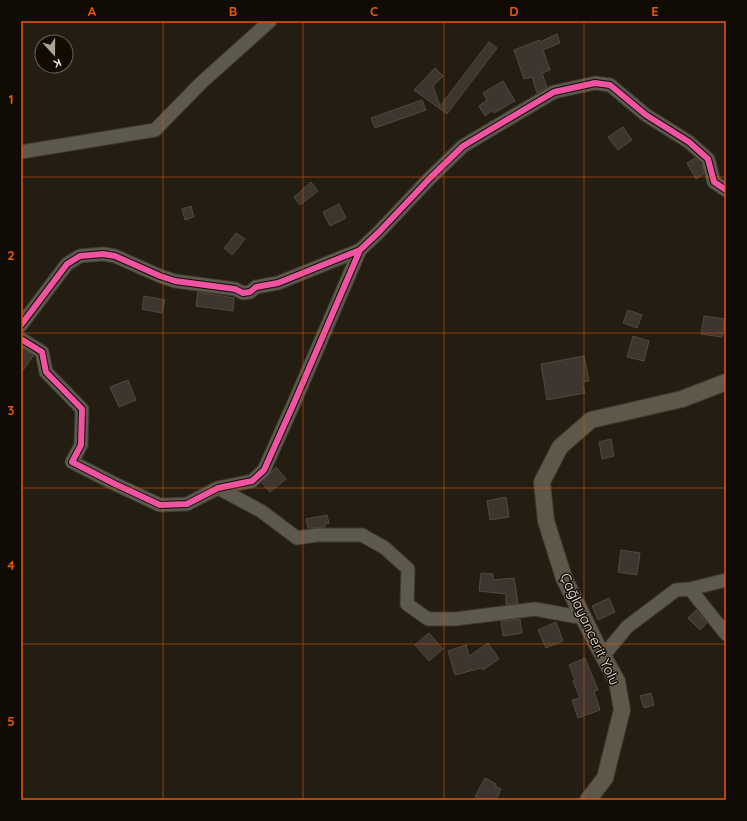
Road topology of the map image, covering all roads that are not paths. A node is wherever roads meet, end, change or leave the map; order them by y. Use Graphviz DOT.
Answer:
graph roads {
  1 [pos="270,21"];
  2 [pos="21,152"];
  3 [pos="726,190"];
  4 [pos="360,250"];
  5 [pos="21,325"];
  6 [pos="21,339"];
  7 [pos="726,382"];
  8 [pos="218,488"];
  9 [pos="726,580"];
  10 [pos="690,589"];
  11 [pos="584,618"];
  12 [pos="726,634"];
  13 [pos="603,656"];
  14 [pos="588,800"];
  1 -- 2 [label="street"];
  3 -- 4 [label="street"];
  4 -- 5 [label="street"];
  4 -- 8 [label="street"];
  6 -- 8 [label="street"];
  7 -- 11 [label="main road, Çağlayancerit Yolu"];
  8 -- 11 [label="street"];
  9 -- 10 [label="street"];
  10 -- 12 [label="street"];
  10 -- 13 [label="street"];
  11 -- 13 [label="main road, Çağlayancerit Yolu"];
  13 -- 14 [label="main road, Çağlayancerit Yolu"];
}
